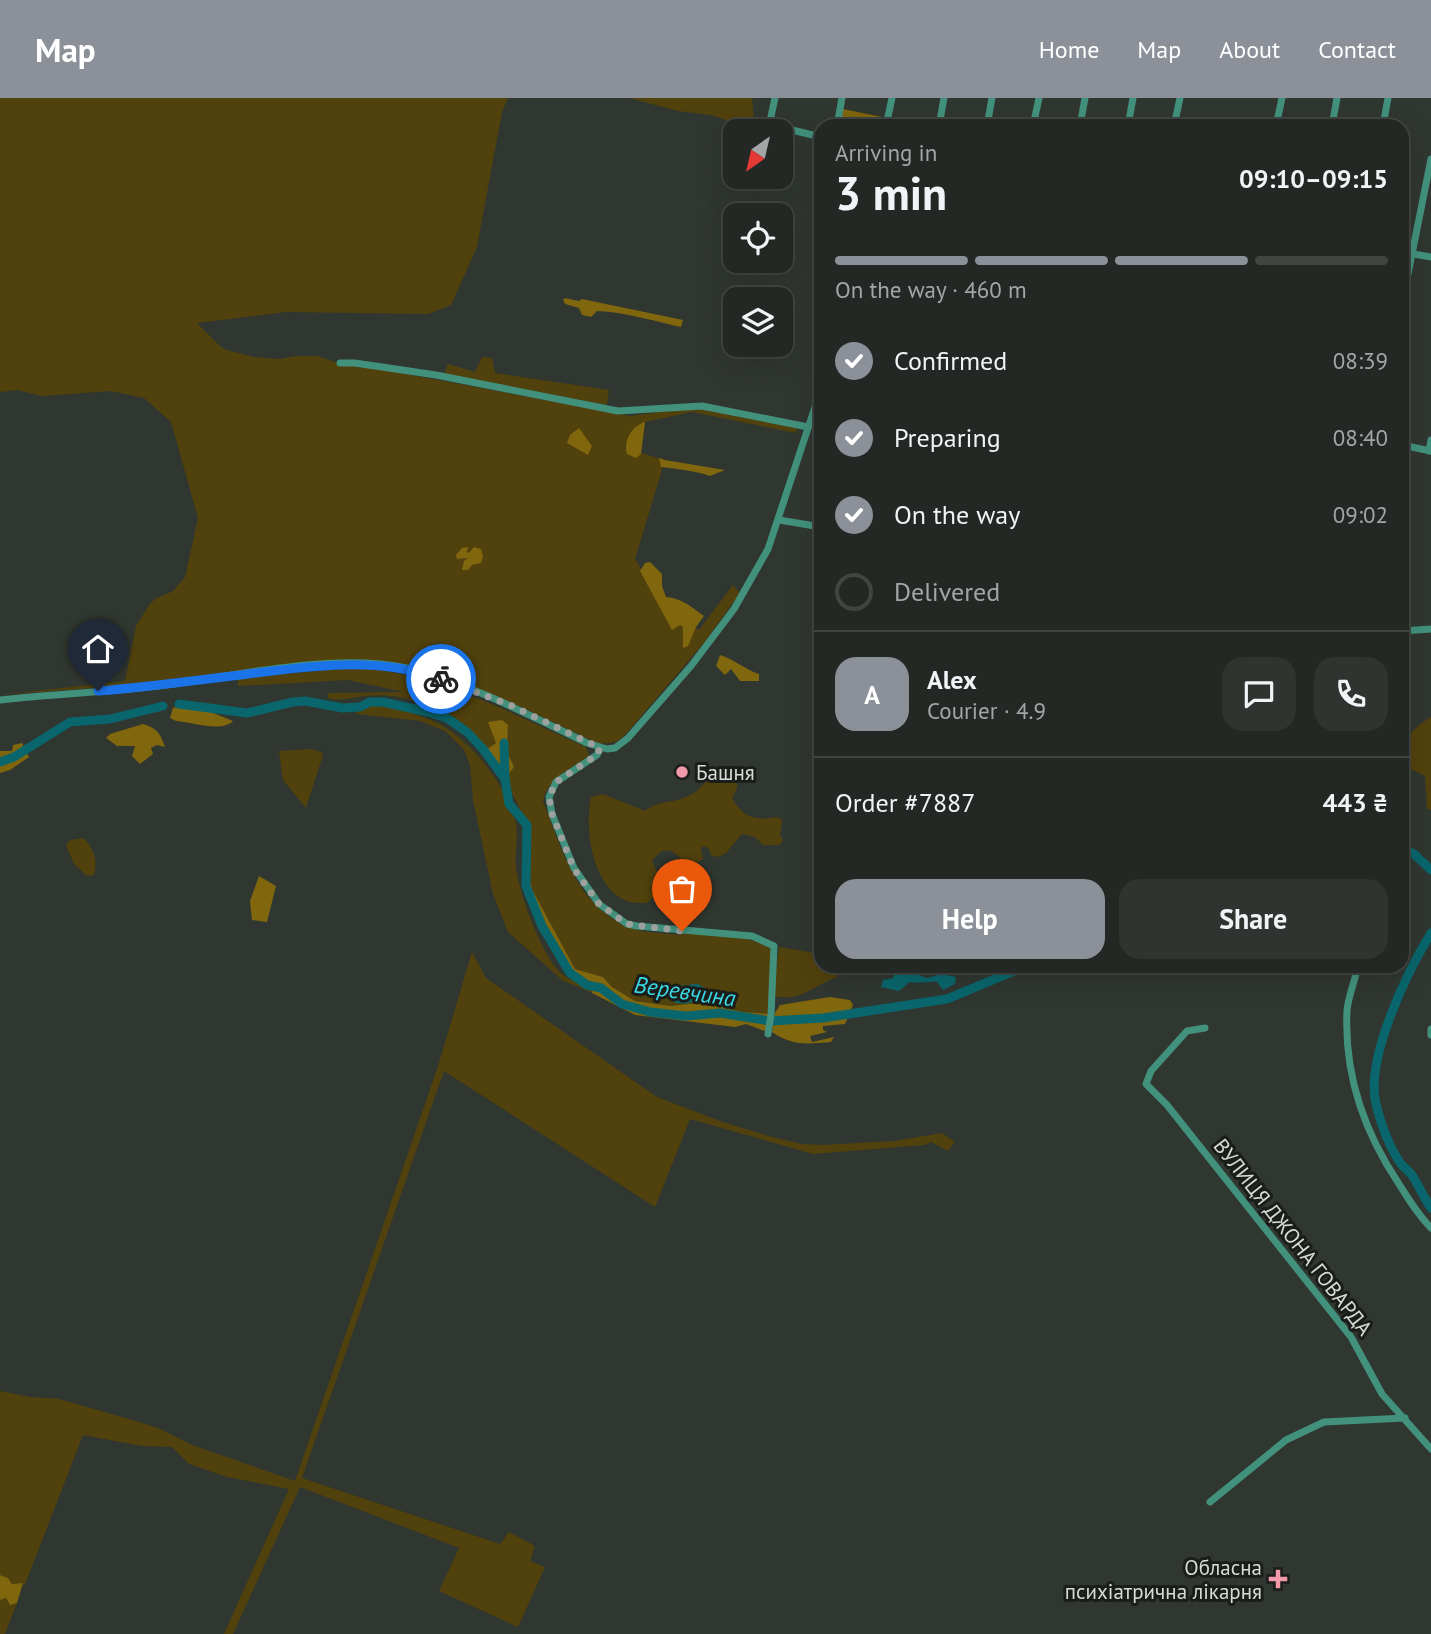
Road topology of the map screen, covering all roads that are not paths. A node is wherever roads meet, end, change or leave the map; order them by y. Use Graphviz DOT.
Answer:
graph roads {
  1 [pos="775,98"];
  2 [pos="842,98"];
  3 [pos="892,98"];
  4 [pos="944,98"];
  5 [pos="992,98"];
  6 [pos="1039,98"];
  7 [pos="1085,98"];
  8 [pos="1133,98"];
  9 [pos="1181,98"];
  10 [pos="1282,98"];
  11 [pos="1337,98"];
  12 [pos="1388,98"];
  13 [pos="838,119"];
  14 [pos="888,119"];
  15 [pos="940,119"];
  16 [pos="988,119"];
  17 [pos="1034,119"];
  18 [pos="1081,119"];
  19 [pos="1129,119"];
  20 [pos="1176,119"];
  21 [pos="1278,119"];
  22 [pos="1333,119"];
  23 [pos="1384,119"];
  24 [pos="814,135"];
  25 [pos="1431,159"];
  26 [pos="1409,253"];
  27 [pos="1412,254"];
  28 [pos="1431,257"];
  29 [pos="1409,269"];
  30 [pos="340,363"];
  31 [pos="814,409"];
  32 [pos="808,427"];
  33 [pos="1431,440"];
  34 [pos="1409,446"];
  35 [pos="1430,451"];
  36 [pos="779,520"];
  37 [pos="814,526"];
  38 [pos="1431,629"];
  39 [pos="1409,631"];
  40 [pos="0,699"];
  41 [pos="600,748"];
  42 [pos="1356,974"];
  43 [pos="1205,1028"];
  44 [pos="1431,1029"];
  45 [pos="768,1034"];
  46 [pos="1431,1035"];
  47 [pos="1431,1228"];
  48 [pos="1405,1418"];
  49 [pos="1431,1449"];
  50 [pos="1210,1502"];
  1 -- 24 [label="street"];
  2 -- 13 [label="street"];
  3 -- 14 [label="street"];
  4 -- 15 [label="street"];
  5 -- 16 [label="street"];
  6 -- 17 [label="street"];
  7 -- 18 [label="street"];
  8 -- 19 [label="street"];
  9 -- 20 [label="street"];
  10 -- 21 [label="street"];
  11 -- 22 [label="street"];
  12 -- 23 [label="street"];
  25 -- 27 [label="street"];
  26 -- 27 [label="street"];
  27 -- 28 [label="street"];
  27 -- 29 [label="street"];
  30 -- 32 [label="street"];
  31 -- 32 [label="street"];
  32 -- 36 [label="street"];
  33 -- 35 [label="street"];
  34 -- 35 [label="street"];
  36 -- 37 [label="street"];
  36 -- 41 [label="street"];
  38 -- 39 [label="street"];
  40 -- 41 [label="street"];
  41 -- 45 [label="street"];
  42 -- 47 [label="street"];
  43 -- 48 [label="street, ВУЛИЦЯ ДЖОНА ГОВАРДА"];
  44 -- 46 [label="street"];
  48 -- 49 [label="street, ВУЛИЦЯ ДЖОНА ГОВАРДА"];
  48 -- 50 [label="street"];
}
